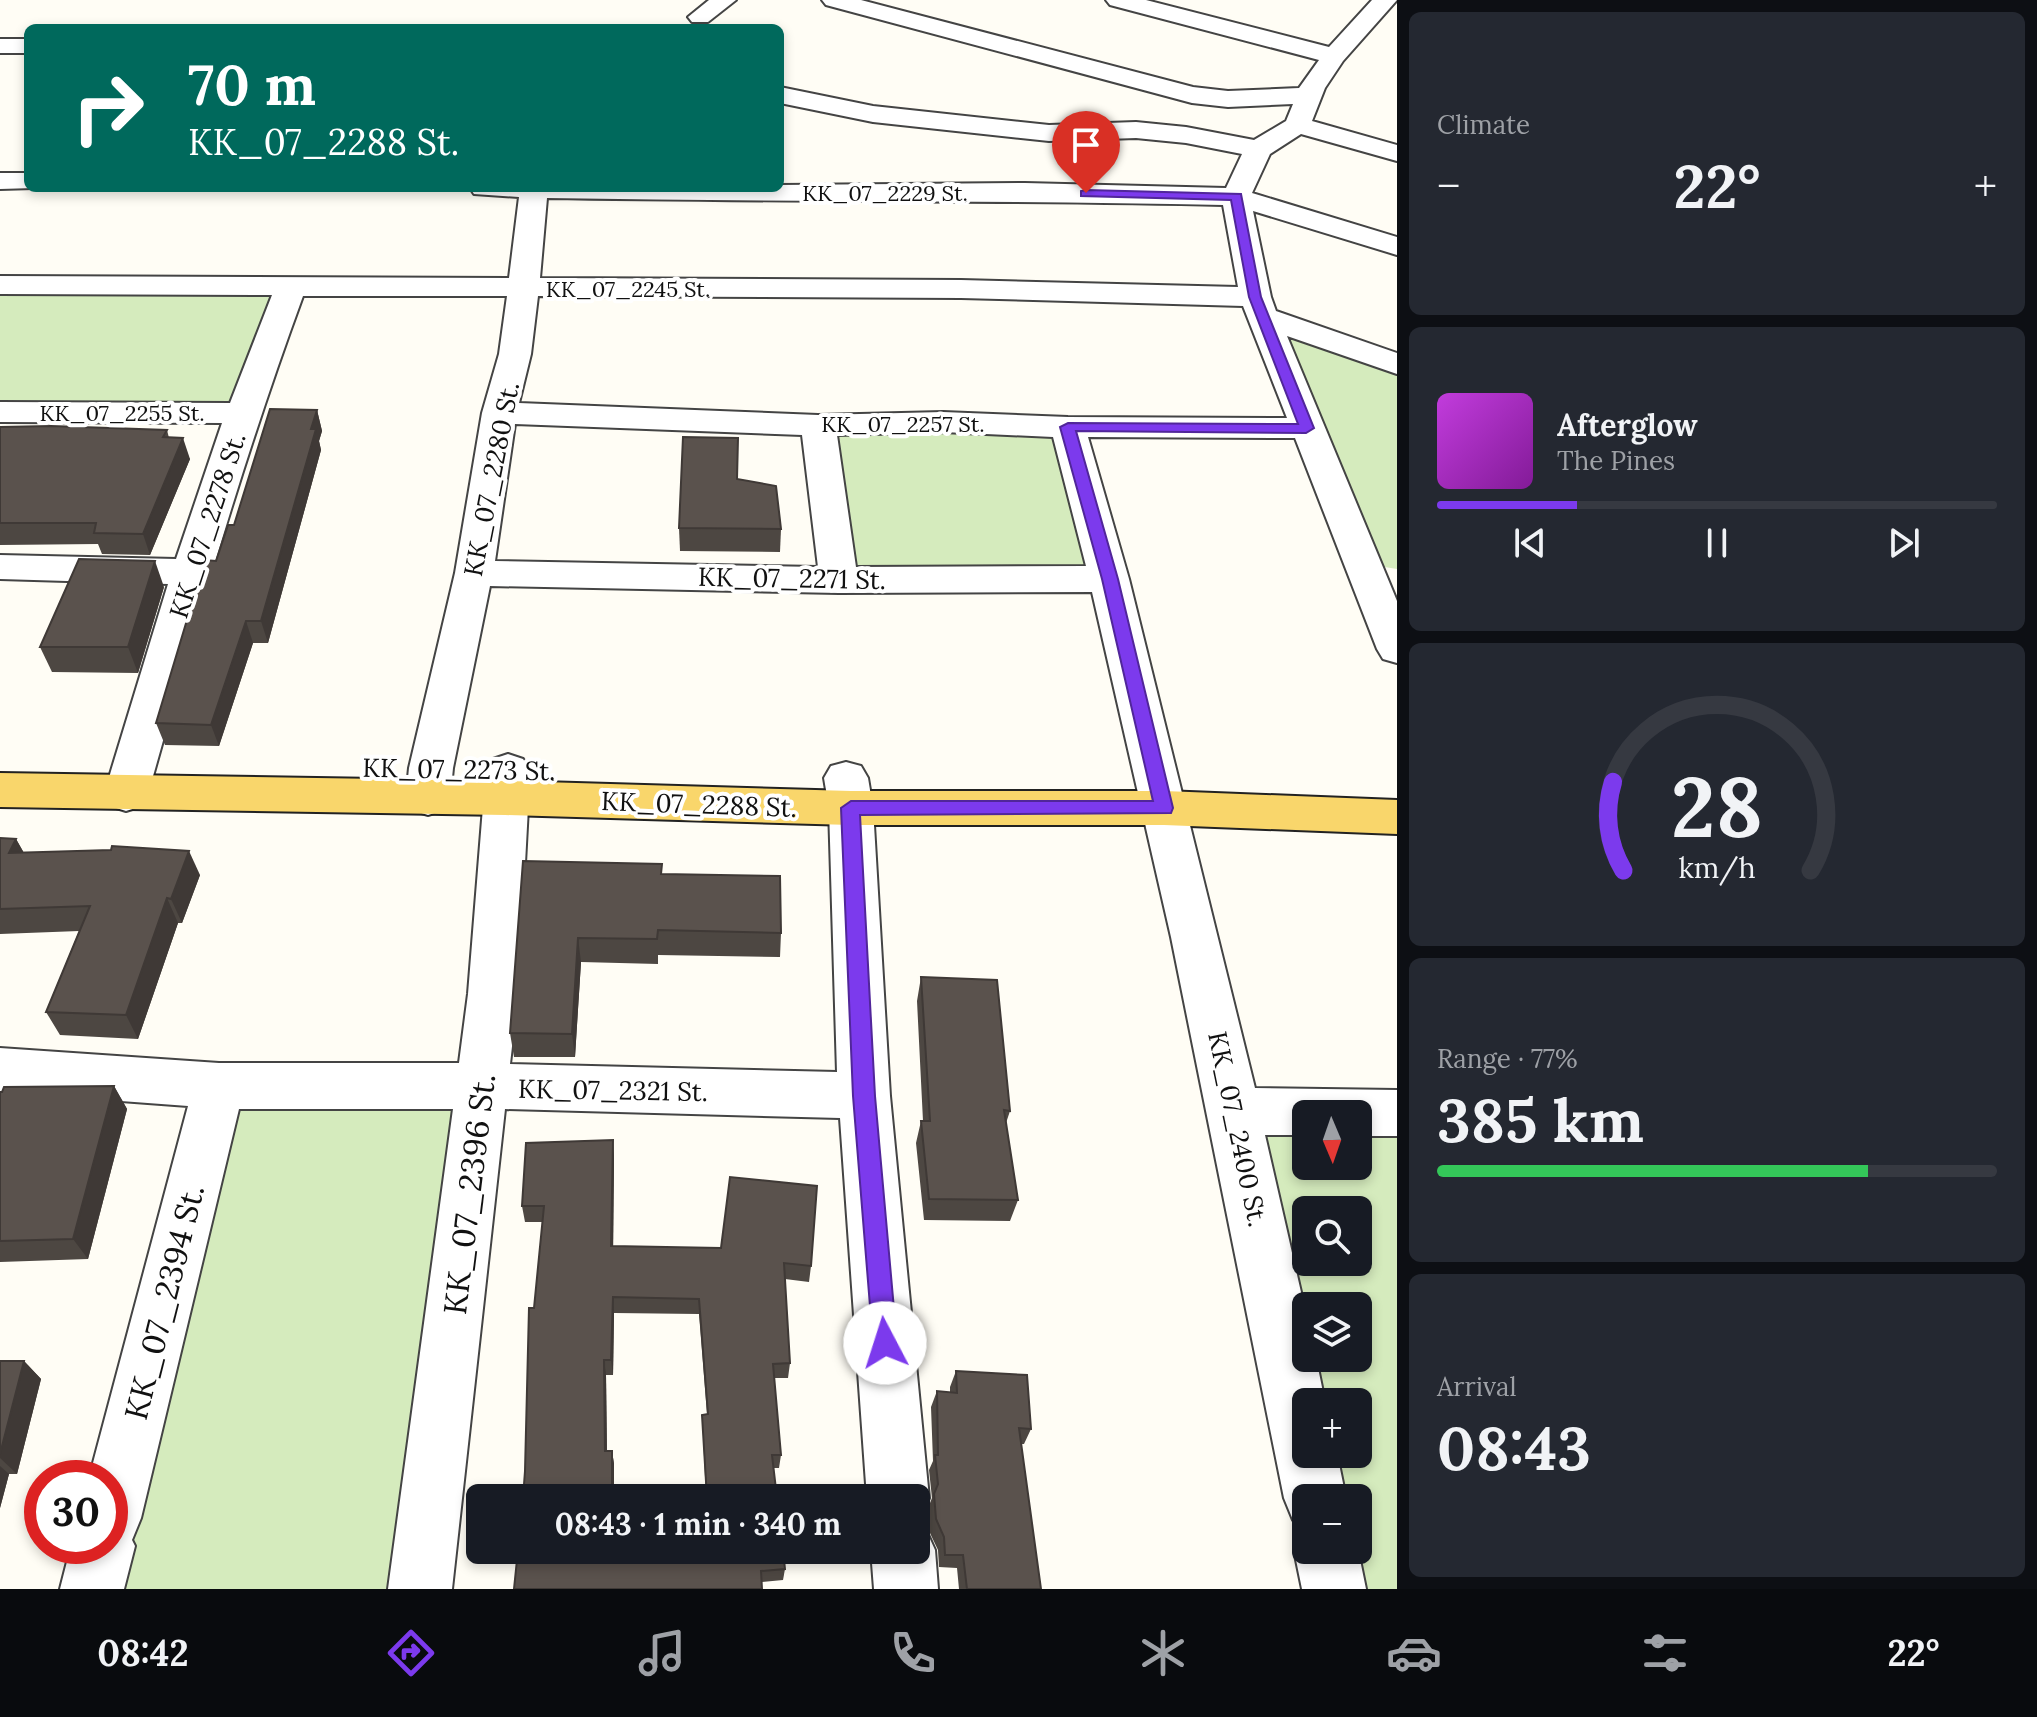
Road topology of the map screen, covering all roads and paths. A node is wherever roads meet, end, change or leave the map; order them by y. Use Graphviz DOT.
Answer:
graph roads {
  1 [pos="724,0"];
  2 [pos="834,0"];
  3 [pos="1118,0"];
  4 [pos="1385,0"];
  5 [pos="700,17"];
  6 [pos="0,46"];
  7 [pos="24,46"];
  8 [pos="1334,56"];
  9 [pos="1310,95"];
  10 [pos="784,96"];
  11 [pos="1297,125"];
  12 [pos="1258,149"];
  13 [pos="1397,153"];
  14 [pos="1015,163"];
  15 [pos="0,181"];
  16 [pos="24,181"];
  17 [pos="533,192"];
  18 [pos="700,192"];
  19 [pos="1025,192"];
  20 [pos="1236,197"];
  21 [pos="1397,246"];
  22 [pos="0,285"];
  23 [pos="291,287"];
  24 [pos="525,289"];
  25 [pos="1260,307"];
  26 [pos="1397,364"];
  27 [pos="0,412"];
  28 [pos="243,413"];
  29 [pos="499,413"];
  30 [pos="818,425"];
  31 [pos="1068,427"];
  32 [pos="1306,428"];
  33 [pos="1360,563"];
  34 [pos="0,567"];
  35 [pos="1397,571"];
  36 [pos="191,572"];
  37 [pos="474,573"];
  38 [pos="1110,579"];
  39 [pos="839,580"];
  40 [pos="1397,649"];
  41 [pos="0,765"];
  42 [pos="129,780"];
  43 [pos="429,783"];
  44 [pos="507,784"];
  45 [pos="0,790"];
  46 [pos="848,793"];
  47 [pos="1397,795"];
  48 [pos="1162,797"];
  49 [pos="1397,817"];
  50 [pos="0,1070"];
  51 [pos="219,1086"];
  52 [pos="482,1086"];
  53 [pos="864,1096"];
  54 [pos="1236,1111"];
  55 [pos="1397,1113"];
  56 [pos="1293,1388"];
  57 [pos="125,1460"];
  58 [pos="897,1484"];
  59 [pos="98,1564"];
  60 [pos="904,1564"];
  61 [pos="1329,1564"];
  62 [pos="92,1589"];
  63 [pos="420,1589"];
  64 [pos="906,1589"];
  65 [pos="1334,1589"];
  1 -- 5 [label="street"];
  2 -- 9 [label="street"];
  3 -- 8 [label="street"];
  4 -- 8 [label="street"];
  6 -- 7 [label="street"];
  8 -- 9 [label="street"];
  9 -- 11 [label="street"];
  10 -- 12 [label="street"];
  11 -- 12 [label="street"];
  11 -- 13 [label="street"];
  12 -- 20 [label="street"];
  14 -- 19 [label="street"];
  15 -- 16 [label="street"];
  17 -- 24 [label="street, KK_07_2280 St."];
  18 -- 19 [label="street, KK_07_2229 St."];
  19 -- 20 [label="street, KK_07_2229 St."];
  20 -- 21 [label="street, KK_07_2229 St."];
  20 -- 25 [label="street"];
  22 -- 23 [label="street, KK_07_2245 St."];
  23 -- 24 [label="street, KK_07_2245 St."];
  23 -- 28 [label="street, KK_07_2278 St."];
  24 -- 25 [label="street, KK_07_2245 St."];
  24 -- 29 [label="street, KK_07_2280 St."];
  25 -- 26 [label="street, KK_07_2245 St."];
  25 -- 32 [label="street"];
  27 -- 28 [label="street, KK_07_2255 St."];
  28 -- 36 [label="street, KK_07_2278 St."];
  29 -- 30 [label="street, KK_07_2257 St."];
  29 -- 37 [label="street, KK_07_2280 St."];
  30 -- 31 [label="street, KK_07_2257 St."];
  30 -- 39 [label="street"];
  31 -- 32 [label="street, KK_07_2257 St."];
  31 -- 38 [label="street, KK_07_2400 St."];
  32 -- 33 [label="street"];
  33 -- 35 [label="street"];
  33 -- 40 [label="street"];
  34 -- 36 [label="street"];
  36 -- 42 [label="street, KK_07_2278 St."];
  37 -- 39 [label="street, KK_07_2271 St."];
  37 -- 43 [label="street, KK_07_2280 St."];
  38 -- 39 [label="street, KK_07_2271 St."];
  38 -- 48 [label="street, KK_07_2400 St."];
  41 -- 42 [label="main road"];
  42 -- 43 [label="main road, KK_07_2288 St."];
  42 -- 45 [label="main road, KK_07_2288 St."];
  43 -- 44 [label="main road, KK_07_2288 St."];
  44 -- 46 [label="main road, KK_07_2288 St."];
  44 -- 52 [label="street, KK_07_2396 St."];
  46 -- 48 [label="main road, KK_07_2288 St."];
  46 -- 53 [label="street"];
  47 -- 48 [label="main road"];
  48 -- 49 [label="main road, KK_07_2288 St."];
  48 -- 54 [label="street, KK_07_2400 St."];
  50 -- 51 [label="street, KK_07_2321 St."];
  51 -- 52 [label="street, KK_07_2321 St."];
  51 -- 57 [label="street, KK_07_2394 St."];
  52 -- 53 [label="street, KK_07_2321 St."];
  52 -- 63 [label="street, KK_07_2396 St."];
  53 -- 58 [label="street"];
  54 -- 55 [label="street"];
  54 -- 56 [label="street, KK_07_2400 St."];
  59 -- 62 [label="street"];
  60 -- 64 [label="street"];
  61 -- 65 [label="street"];
}
